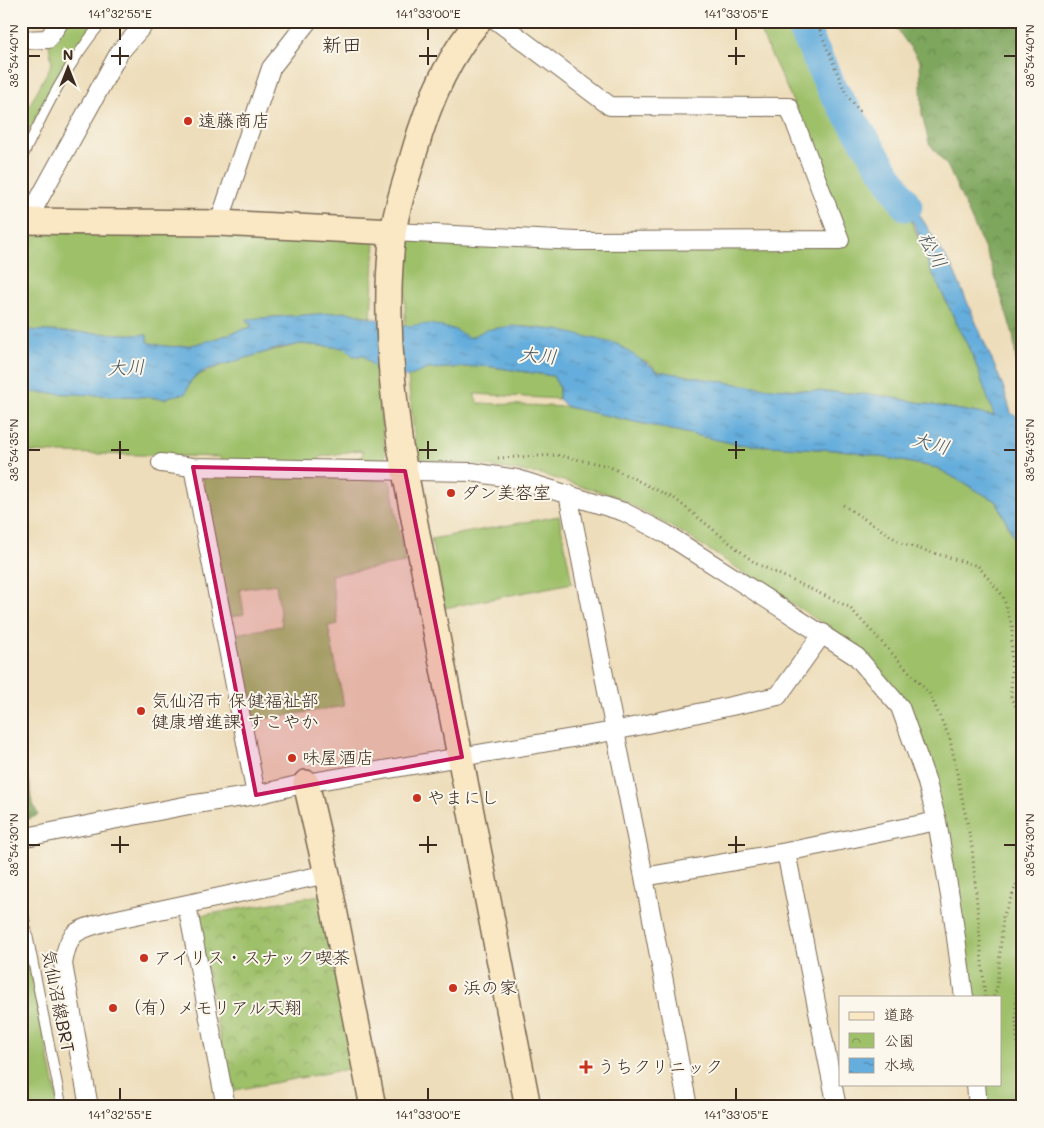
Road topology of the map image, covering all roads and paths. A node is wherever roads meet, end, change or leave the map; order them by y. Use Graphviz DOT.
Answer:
graph roads {
  1 [pos="60,21"];
  2 [pos="103,21"];
  3 [pos="147,21"];
  4 [pos="308,21"];
  5 [pos="479,21"];
  6 [pos="497,21"];
  7 [pos="816,21"];
  8 [pos="21,40"];
  9 [pos="861,113"];
  10 [pos="21,160"];
  11 [pos="24,221"];
  12 [pos="219,223"];
  13 [pos="393,232"];
  14 [pos="161,463"];
  15 [pos="193,467"];
  16 [pos="405,471"];
  17 [pos="568,494"];
  18 [pos="843,505"];
  19 [pos="823,633"];
  20 [pos="1023,722"];
  21 [pos="614,731"];
  22 [pos="462,757"];
  23 [pos="306,783"];
  24 [pos="256,795"];
  25 [pos="937,821"];
  26 [pos="26,837"];
  27 [pos="786,852"];
  28 [pos="1023,859"];
  29 [pos="328,874"];
  30 [pos="644,876"];
  31 [pos="21,902"];
  32 [pos="186,906"];
  33 [pos="1018,932"];
  34 [pos="964,996"];
  35 [pos="994,996"];
  36 [pos="976,1086"];
  37 [pos="62,1107"];
  38 [pos="89,1107"];
  39 [pos="226,1107"];
  40 [pos="373,1107"];
  41 [pos="528,1107"];
  42 [pos="688,1107"];
  43 [pos="837,1107"];
  44 [pos="978,1107"];
  45 [pos="1022,1107"];
  1 -- 8 [label="street"];
  2 -- 10 [label="lane"];
  3 -- 11 [label="street"];
  4 -- 12 [label="street"];
  5 -- 13 [label="street"];
  6 -- 13 [label="street"];
  7 -- 9 [label="path"];
  11 -- 12 [label="street"];
  12 -- 13 [label="street"];
  13 -- 16 [label="street"];
  14 -- 15 [label="street"];
  15 -- 16 [label="street"];
  15 -- 24 [label="street"];
  16 -- 17 [label="street"];
  16 -- 22 [label="street"];
  17 -- 19 [label="street"];
  17 -- 21 [label="street"];
  18 -- 20 [label="path"];
  19 -- 21 [label="street"];
  19 -- 25 [label="street"];
  21 -- 22 [label="street"];
  21 -- 30 [label="street"];
  22 -- 23 [label="street"];
  22 -- 41 [label="street"];
  23 -- 24 [label="street"];
  23 -- 29 [label="street"];
  24 -- 26 [label="street"];
  25 -- 27 [label="street"];
  25 -- 34 [label="street"];
  27 -- 30 [label="street"];
  27 -- 43 [label="street"];
  28 -- 35 [label="path"];
  29 -- 32 [label="street"];
  29 -- 40 [label="street"];
  30 -- 42 [label="street"];
  31 -- 37 [label="lane, 気仙沼線BRT"];
  32 -- 38 [label="street"];
  32 -- 39 [label="street"];
  33 -- 45 [label="path"];
  36 -- 44 [label="street"];
}
